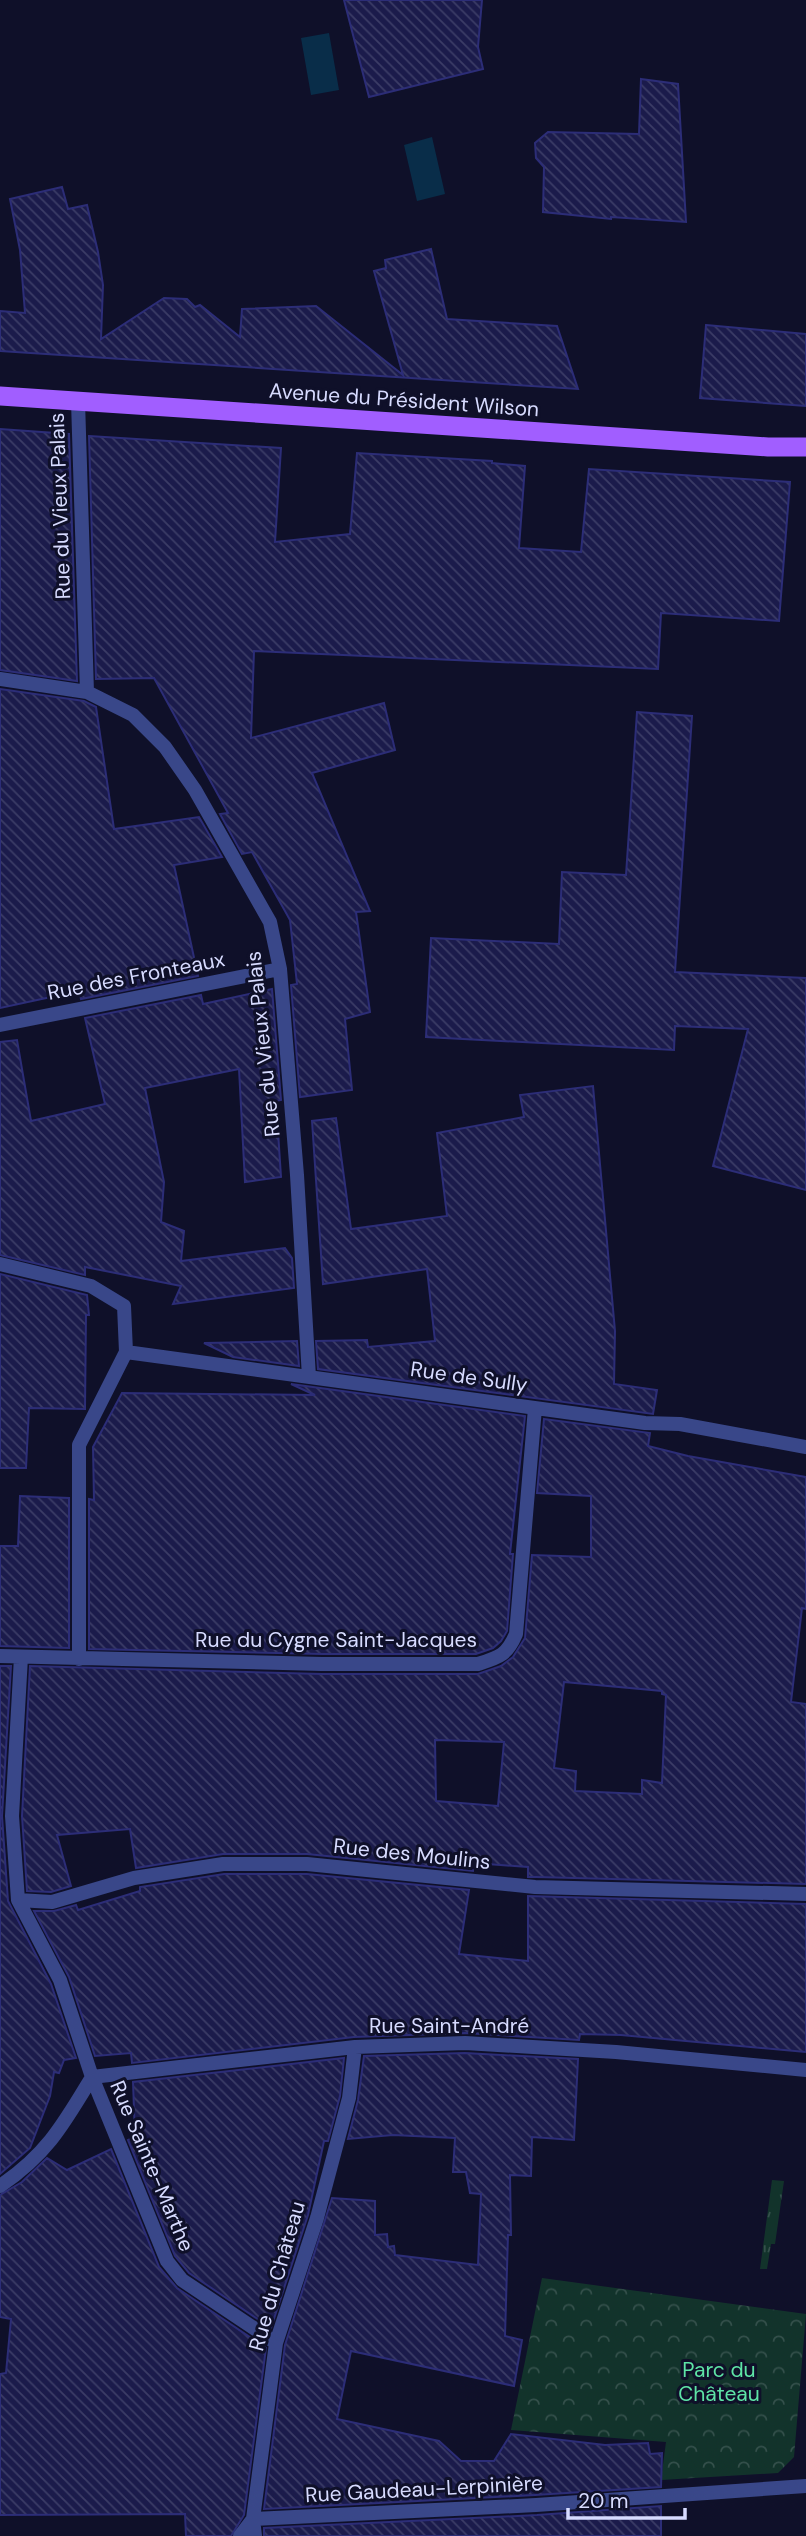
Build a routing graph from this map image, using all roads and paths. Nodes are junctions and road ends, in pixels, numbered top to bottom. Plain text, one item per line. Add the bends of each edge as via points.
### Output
1 (0, 396) edge
2 (78, 401) junction
3 (806, 447) edge
4 (0, 678) edge
5 (88, 692) junction
6 (280, 969) junction
7 (0, 1024) edge
8 (0, 1264) edge
9 (126, 1352) junction
10 (309, 1377) junction
11 (535, 1408) junction
12 (806, 1447) edge
13 (0, 1656) edge
14 (21, 1657) junction
15 (79, 1659) junction
16 (806, 1894) edge
17 (18, 1900) junction
18 (355, 2046) junction
19 (806, 2070) edge
20 (92, 2077) junction
21 (0, 2186) edge
22 (276, 2343) junction
23 (806, 2486) edge
24 (253, 2519) junction
25 (240, 2536) edge
26 (255, 2536) edge

1 - 2 main road, Avenue du Président Wilson
2 - 3 main road, Avenue du Président Wilson
2 - 5 street, Rue du Vieux Palais
4 - 5 street
5 - 6 street, Rue du Vieux Palais via 133,715 180,768 270,922
6 - 7 street, Rue des Fronteaux
6 - 10 street, Rue du Vieux Palais
8 - 9 street via 91,1286 124,1306
9 - 10 street, Rue de Sully
9 - 15 street via 79,1446
10 - 11 street, Rue de Sully
11 - 12 street, Rue de Sully via 680,1424
11 - 15 street, Rue du Cygne Saint-Jacques via 516,1634 509,1651 495,1659 478,1664 322,1664
13 - 14 street, Rue du Cygne Saint-Jacques
14 - 15 street, Rue du Cygne Saint-Jacques
14 - 17 street via 12,1816
16 - 17 street, Rue des Moulins via 535,1887 307,1864 223,1864 134,1878 52,1902
17 - 20 street, Rue Sainte-Marthe via 60,1980
18 - 19 street, Rue Saint-André via 465,2043
18 - 20 street, Rue Saint-André
18 - 22 street, Rue du Château via 349,2098 317,2218
20 - 21 street via 57,2136 26,2169
20 - 22 street, Rue Sainte-Marthe via 167,2261 182,2280
22 - 24 street, Rue du Château
23 - 24 street, Rue Gaudeau-Lerpinière
24 - 25 street
24 - 26 street, Rue du Château

